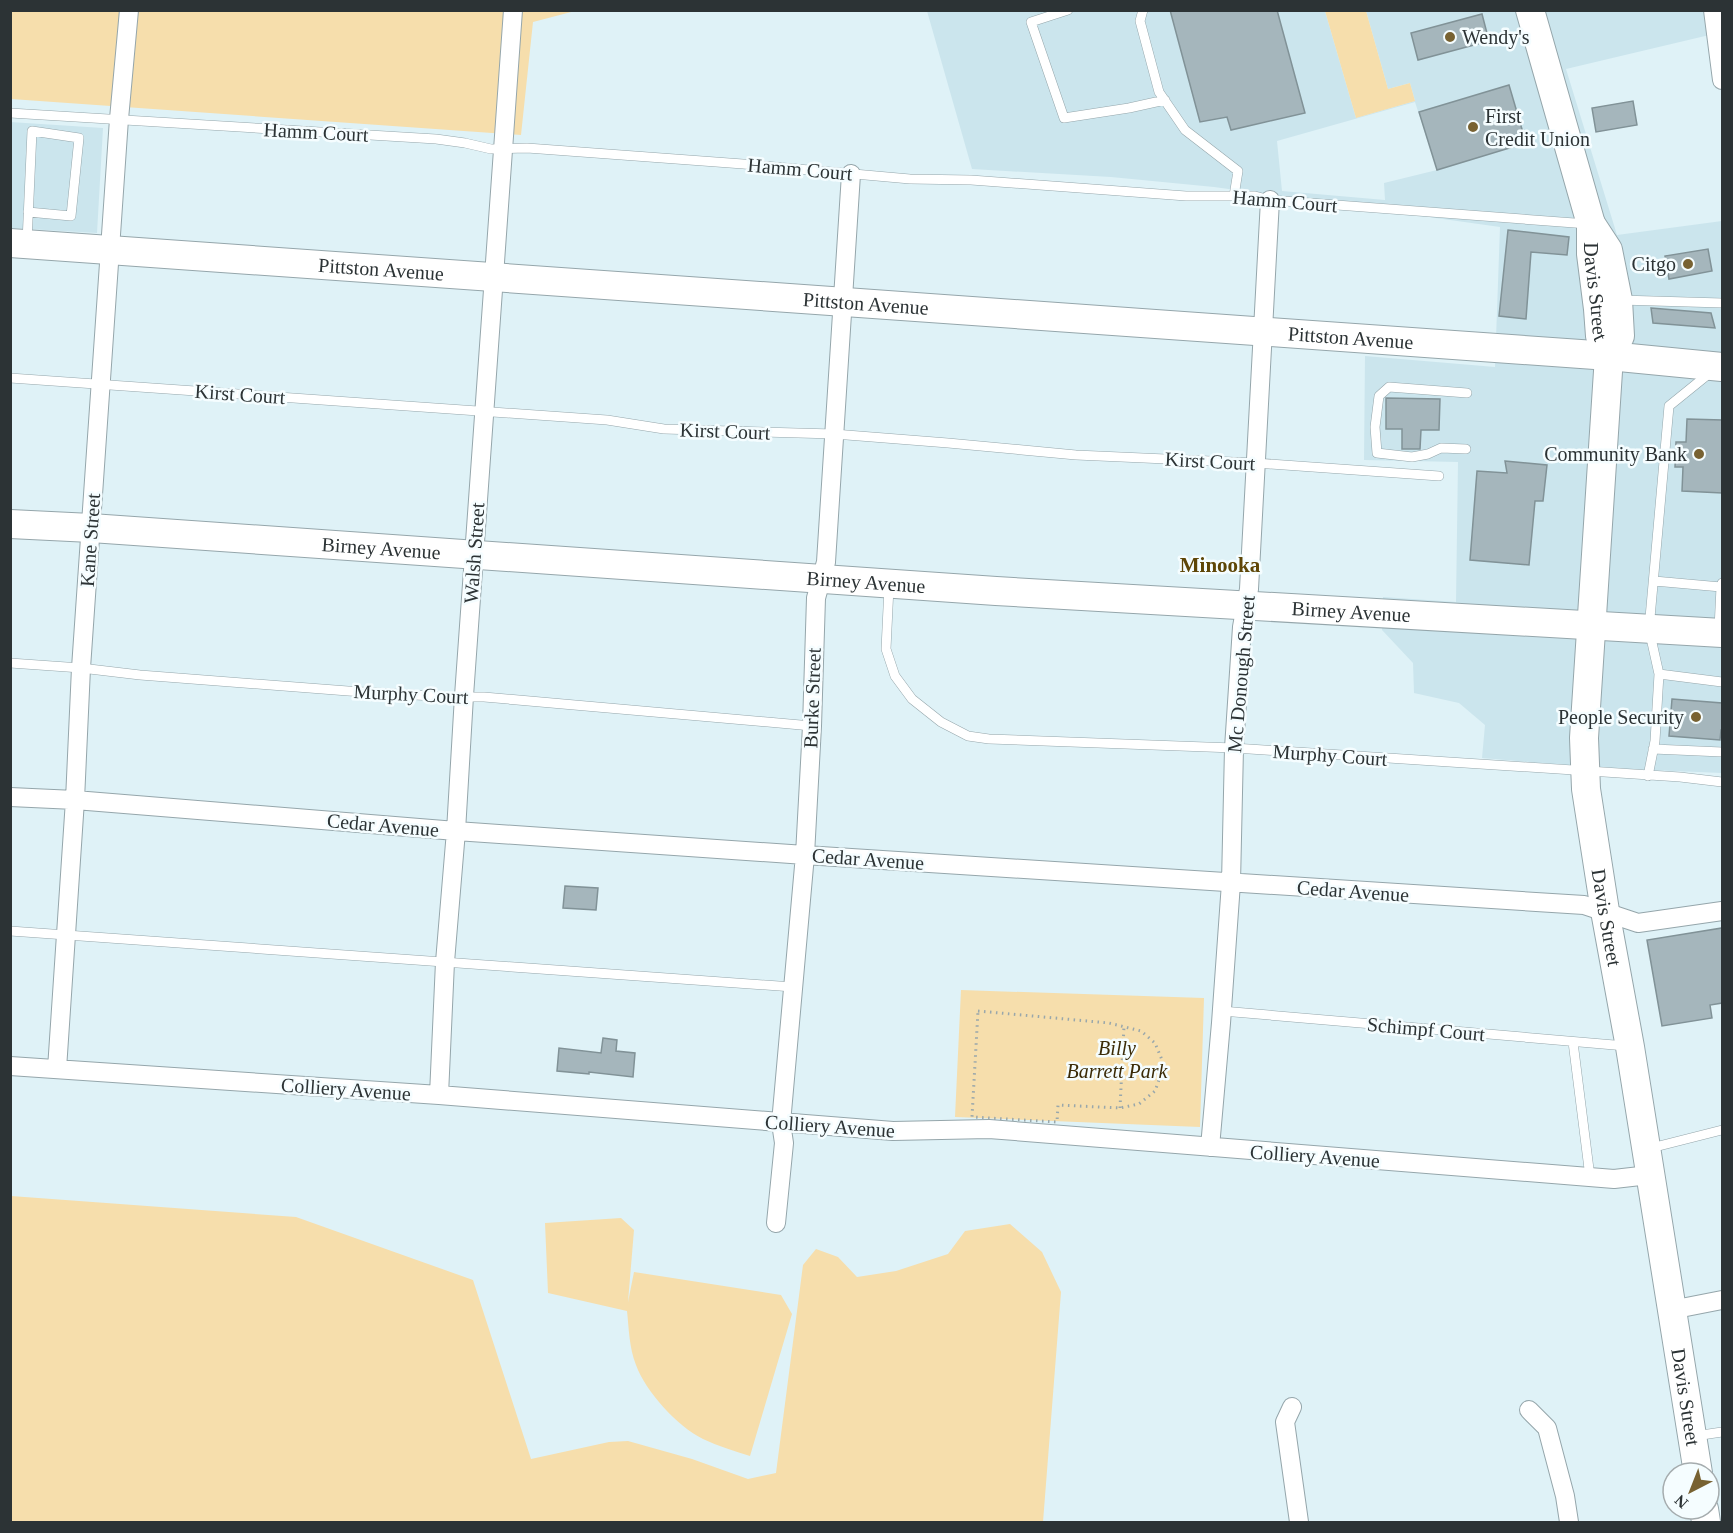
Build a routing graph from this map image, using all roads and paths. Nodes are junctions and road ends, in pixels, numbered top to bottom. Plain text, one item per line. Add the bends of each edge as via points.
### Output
1 (129, 10) edge
2 (513, 10) edge
3 (1068, 10) edge
4 (1143, 10) edge
5 (1530, 10) edge
6 (1713, 10) edge
7 (1722, 80) edge
8 (1165, 100) junction
9 (10, 113) edge
10 (120, 119) junction
11 (503, 148) junction
12 (851, 174) junction
13 (1234, 196) junction
14 (1270, 200) junction
15 (28, 213) junction
16 (1591, 224) junction
17 (19, 244) edge
18 (110, 250) junction
19 (494, 278) junction
20 (1595, 282) junction
21 (1618, 300) junction
22 (843, 303) junction
23 (1722, 303) edge
24 (1263, 332) junction
25 (1609, 356) junction
26 (1720, 366) edge
27 (10, 378) edge
28 (101, 385) junction
29 (1467, 393) dead end
30 (484, 411) junction
31 (834, 434) junction
32 (1466, 449) dead end
33 (1256, 462) junction
34 (1439, 476) dead end
35 (10, 524) edge
36 (91, 528) junction
37 (474, 554) junction
38 (821, 578) junction
39 (1654, 581) junction
40 (889, 583) junction
41 (1722, 585) edge
42 (1245, 605) junction
43 (1592, 625) junction
44 (1649, 629) junction
45 (1721, 633) edge
46 (10, 663) edge
47 (81, 668) junction
48 (1659, 674) junction
49 (1722, 682) edge
50 (464, 696) junction
51 (812, 726) junction
52 (1234, 748) junction
53 (1653, 749) junction
54 (1722, 752) edge
55 (1585, 771) junction
56 (1648, 776) junction
57 (1722, 782) edge
58 (10, 797) edge
59 (75, 800) junction
60 (456, 831) junction
61 (805, 855) junction
62 (1231, 883) junction
63 (1605, 911) junction
64 (1722, 912) edge
65 (10, 931) edge
66 (67, 936) junction
67 (445, 962) junction
68 (793, 987) junction
69 (1222, 1011) junction
70 (1124, 1026) junction
71 (1573, 1042) junction
72 (1630, 1047) junction
73 (10, 1066) edge
74 (57, 1069) junction
75 (438, 1095) junction
76 (1120, 1108) junction
77 (781, 1123) junction
78 (1722, 1130) edge
79 (1210, 1148) junction
80 (1647, 1162) junction
81 (1590, 1177) junction
82 (776, 1223) dead end
83 (1722, 1300) edge
84 (1671, 1310) junction
85 (1292, 1407) dead end
86 (1529, 1410) dead end
87 (1722, 1432) edge
88 (1692, 1436) junction
89 (1696, 1461) edge
90 (1299, 1522) edge
91 (1569, 1522) edge

1 - 10 street, Kane Street
2 - 11 street, Walsh Street
3 - 8 lane via 1031,22 1064,118
4 - 8 lane via 1140,21
5 - 16 main road, Davis Street
6 - 7 street
8 - 13 lane via 1185,130 1238,171
9 - 10 lane, Hamm Court
10 - 11 lane, Hamm Court via 436,139
10 - 18 street, Kane Street
11 - 12 lane, Hamm Court
11 - 19 street, Walsh Street
12 - 13 lane, Hamm Court
12 - 22 street, Burke Street
13 - 14 lane, Hamm Court
14 - 16 lane, Hamm Court
14 - 24 street, Mc Donough Street
15 - 15 lane via 32,131 79,138 71,216
15 - 17 lane
16 - 20 main road, Davis Street
16 - 21 main road, Davis Street via 1608,250
17 - 18 main road, Pittston Avenue
18 - 19 main road, Pittston Avenue
18 - 28 street, Kane Street
19 - 22 main road, Pittston Avenue
19 - 30 street, Walsh Street
20 - 21 lane via 1606,295
20 - 25 main road, Davis Street via 1600,336
21 - 23 lane
21 - 25 main road, Davis Street via 1620,336
22 - 24 main road, Pittston Avenue
22 - 31 street, Burke Street
24 - 25 main road, Pittston Avenue
24 - 33 street, Mc Donough Street
25 - 26 main road, Pittston Avenue
25 - 43 main road, Davis Street
26 - 39 lane via 1669,406
27 - 28 lane, Kirst Court
28 - 30 lane, Kirst Court
28 - 36 street, Kane Street
29 - 32 lane via 1389,387 1378,396 1375,427 1377,453 1412,457 1442,448
30 - 31 lane, Kirst Court via 607,420 664,429
30 - 37 street, Walsh Street
31 - 33 lane, Kirst Court via 1076,455
31 - 38 street, Burke Street via 826,562
33 - 34 lane, Kirst Court
33 - 42 street, Mc Donough Street
35 - 36 main road, Birney Avenue
36 - 37 main road, Birney Avenue
36 - 47 street, Kane Street
37 - 38 main road, Birney Avenue
37 - 50 street, Walsh Street
38 - 40 main road, Birney Avenue
38 - 51 street, Burke Street via 816,598
39 - 41 lane
39 - 44 lane
40 - 42 main road, Birney Avenue
40 - 52 lane, Murphy Court via 886,649 895,676 912,699 941,722 968,736
41 - 45 lane
42 - 43 main road, Birney Avenue
42 - 52 street, Mc Donough Street
43 - 44 main road, Birney Avenue
43 - 55 main road, Davis Street
44 - 45 main road, Birney Avenue
44 - 48 lane
46 - 47 lane, Murphy Court
47 - 50 lane, Murphy Court via 348,691
47 - 59 street, Kane Street
48 - 49 lane
48 - 53 lane
50 - 51 lane, Murphy Court
50 - 60 street, Walsh Street
51 - 61 street, Burke Street
52 - 55 lane, Murphy Court
52 - 62 street, Mc Donough Street
53 - 54 lane
53 - 56 lane
55 - 56 lane, Murphy Court
55 - 63 main road, Davis Street
56 - 57 lane, Murphy Court
58 - 59 street, Cedar Avenue
59 - 60 street, Cedar Avenue
59 - 66 street, Kane Street
60 - 61 street, Cedar Avenue
60 - 67 street, Walsh Street
61 - 62 street, Cedar Avenue
61 - 68 street, Burke Street
62 - 63 street, Cedar Avenue via 1584,904
62 - 69 street, Mc Donough Street
63 - 64 street, Cedar Avenue via 1638,923
63 - 72 main road, Davis Street
65 - 66 lane
66 - 67 lane
66 - 74 street, Kane Street
67 - 68 lane
67 - 75 street, Walsh Street
68 - 77 street, Burke Street
69 - 71 lane, Schimpf Court
69 - 79 street, Mc Donough Street
70 - 76 path
70 - 76 path via 1141,1031 1155,1043 1162,1060 1155,1091 1139,1104
70 - 76 path via 978,1011 972,1117 1057,1122 1058,1105
71 - 72 lane, Schimpf Court
71 - 81 lane
72 - 80 main road, Davis Street
73 - 74 street, Colliery Avenue
74 - 75 street, Colliery Avenue
75 - 77 street, Colliery Avenue
77 - 79 street, Colliery Avenue via 893,1131 989,1129
77 - 82 street, Burke Street via 784,1143
78 - 80 lane
79 - 81 street, Colliery Avenue
80 - 81 street, Colliery Avenue via 1614,1179
80 - 84 main road, Davis Street
83 - 84 street
84 - 88 main road, Davis Street
85 - 90 street via 1286,1422
86 - 91 street via 1547,1428
87 - 88 lane
88 - 89 main road, Davis Street

